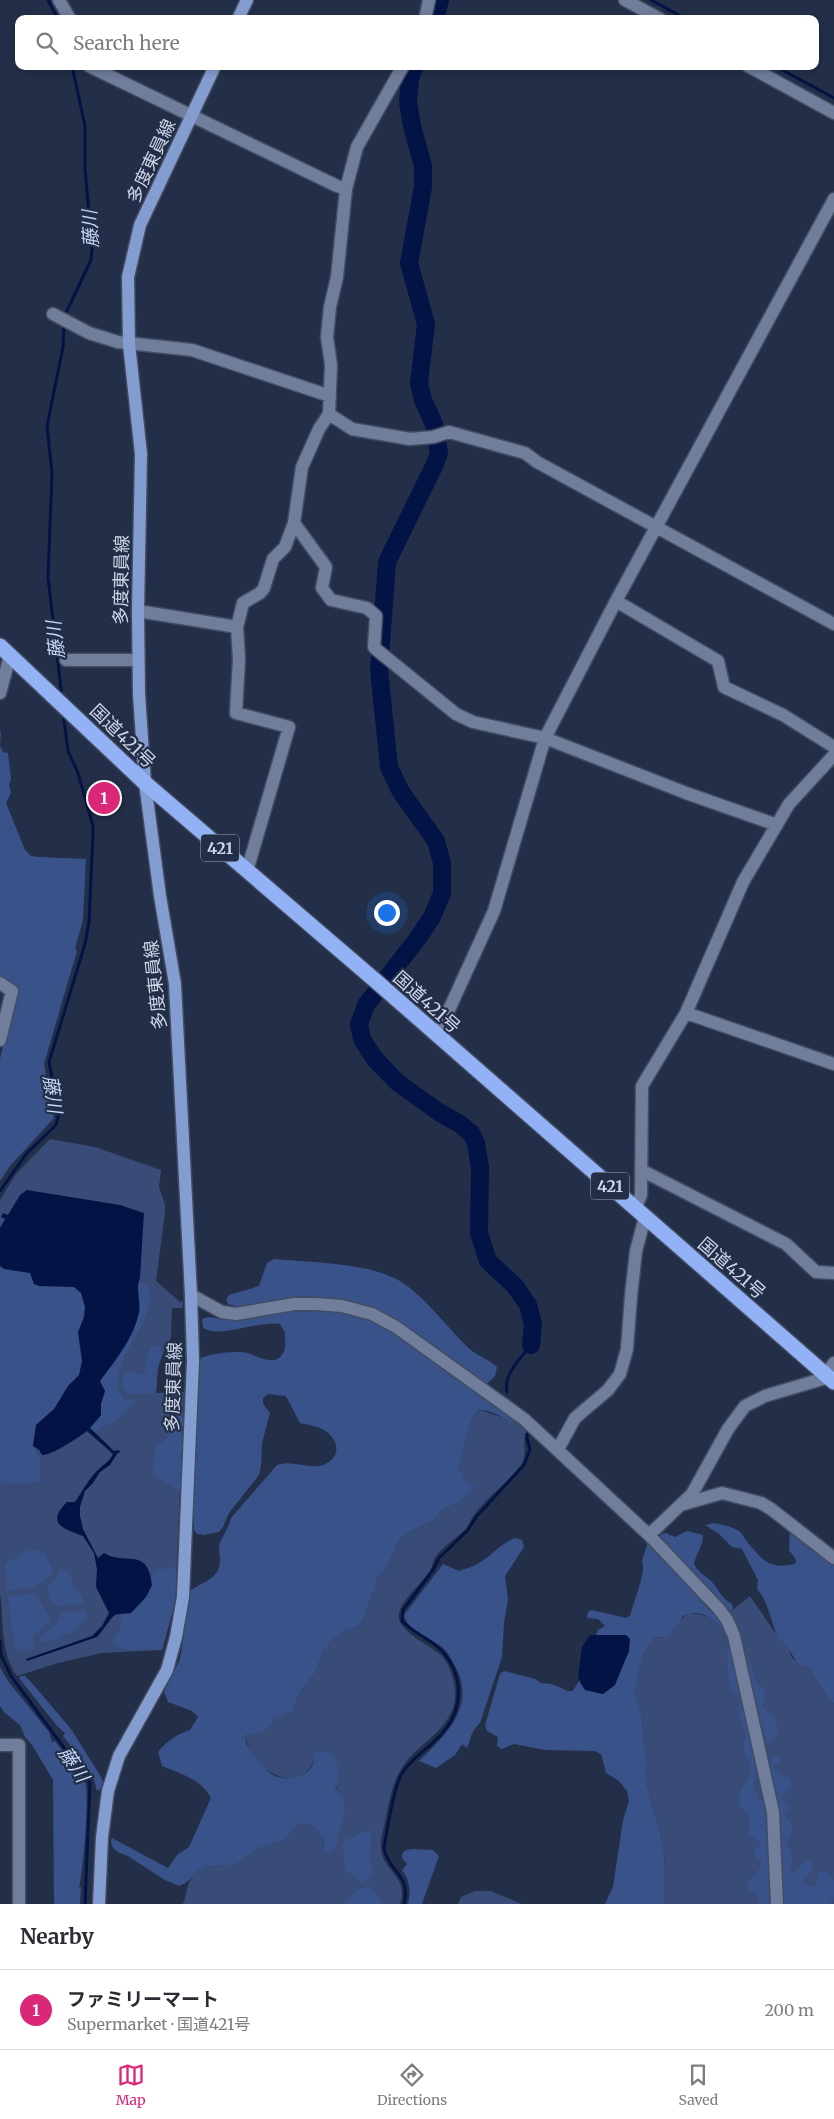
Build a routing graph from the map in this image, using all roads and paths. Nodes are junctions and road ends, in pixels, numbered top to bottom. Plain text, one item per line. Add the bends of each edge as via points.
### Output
1 (60, 0) edge
2 (247, 0) edge
3 (429, 0) edge
4 (625, 0) edge
5 (68, 15) edge
6 (240, 15) edge
7 (426, 15) edge
8 (653, 15) edge
9 (97, 70) edge
10 (213, 70) edge
11 (401, 70) edge
12 (755, 70) edge
13 (834, 113) edge
14 (192, 116) junction
15 (346, 189) junction
16 (834, 199) edge
17 (55, 315) dead end
18 (128, 344) junction
19 (330, 396) junction
20 (329, 414) junction
21 (294, 523) junction
22 (657, 527) junction
23 (616, 601) junction
24 (138, 611) junction
25 (834, 624) edge
26 (237, 628) junction
27 (5, 651) edge
28 (66, 660) dead end
29 (138, 660) junction
30 (0, 693) edge
31 (545, 738) junction
32 (834, 747) edge
33 (834, 755) edge
34 (145, 783) junction
35 (777, 825) junction
36 (247, 871) junction
37 (0, 983) edge
38 (686, 1013) junction
39 (436, 1036) junction
40 (0, 1040) edge
41 (834, 1064) edge
42 (641, 1170) junction
43 (640, 1213) junction
44 (834, 1273) edge
45 (191, 1295) junction
46 (831, 1374) edge
47 (558, 1449) junction
48 (684, 1504) junction
49 (649, 1535) junction
50 (834, 1558) edge
51 (0, 1745) edge
52 (20, 1904) edge
53 (99, 1904) edge
54 (777, 1904) edge

1 - 5 street
2 - 6 main road
3 - 7 street
4 - 8 street
9 - 14 street
10 - 14 main road, 多度東員線
11 - 15 street via 356,147
12 - 13 street
14 - 15 street
14 - 18 main road, 多度東員線 via 140,225 133,249 128,277
15 - 19 street via 327,337
16 - 22 street
17 - 18 street via 90,333
18 - 19 street via 192,350
18 - 24 main road, 多度東員線 via 141,454
19 - 20 street
20 - 21 street via 302,467
20 - 22 street via 352,429 410,439 449,432 525,453
21 - 26 street via 285,547 273,559 264,588 243,603
21 - 31 street via 326,567 322,588 331,600 367,608 376,616 374,647 377,650 456,714 473,722
22 - 23 street
22 - 25 street
23 - 31 street
23 - 32 street via 718,661 724,687 783,715
24 - 26 street
24 - 29 main road, 多度東員線
26 - 36 street via 236,712 289,727
27 - 30 street
27 - 34 highway, 国道421号 / 421
28 - 29 street
29 - 34 main road, 多度東員線
31 - 35 street
31 - 39 street via 494,911
33 - 35 street via 789,804
34 - 36 highway, 国道421号 / 421
34 - 45 main road, 多度東員線 via 176,984
35 - 38 street via 744,882
36 - 39 highway, 国道421号 / 421
37 - 40 street via 12,991
38 - 41 street
38 - 42 street via 642,1086
39 - 43 highway, 国道421号 / 421
42 - 43 street
42 - 44 street via 786,1244 816,1272
43 - 46 highway, 国道421号 / 421
43 - 47 street via 627,1349 620,1374 608,1390 575,1418
45 - 47 street via 222,1312 236,1314 294,1304 342,1306 372,1314 524,1419
45 - 53 main road, 多度東員線 via 193,1361 183,1597 167,1670 118,1756 108,1791
46 - 48 street via 745,1406
47 - 49 street
48 - 49 street
48 - 50 street via 722,1492 761,1503
49 - 54 street via 719,1609 734,1636 774,1812
51 - 52 street via 19,1745

